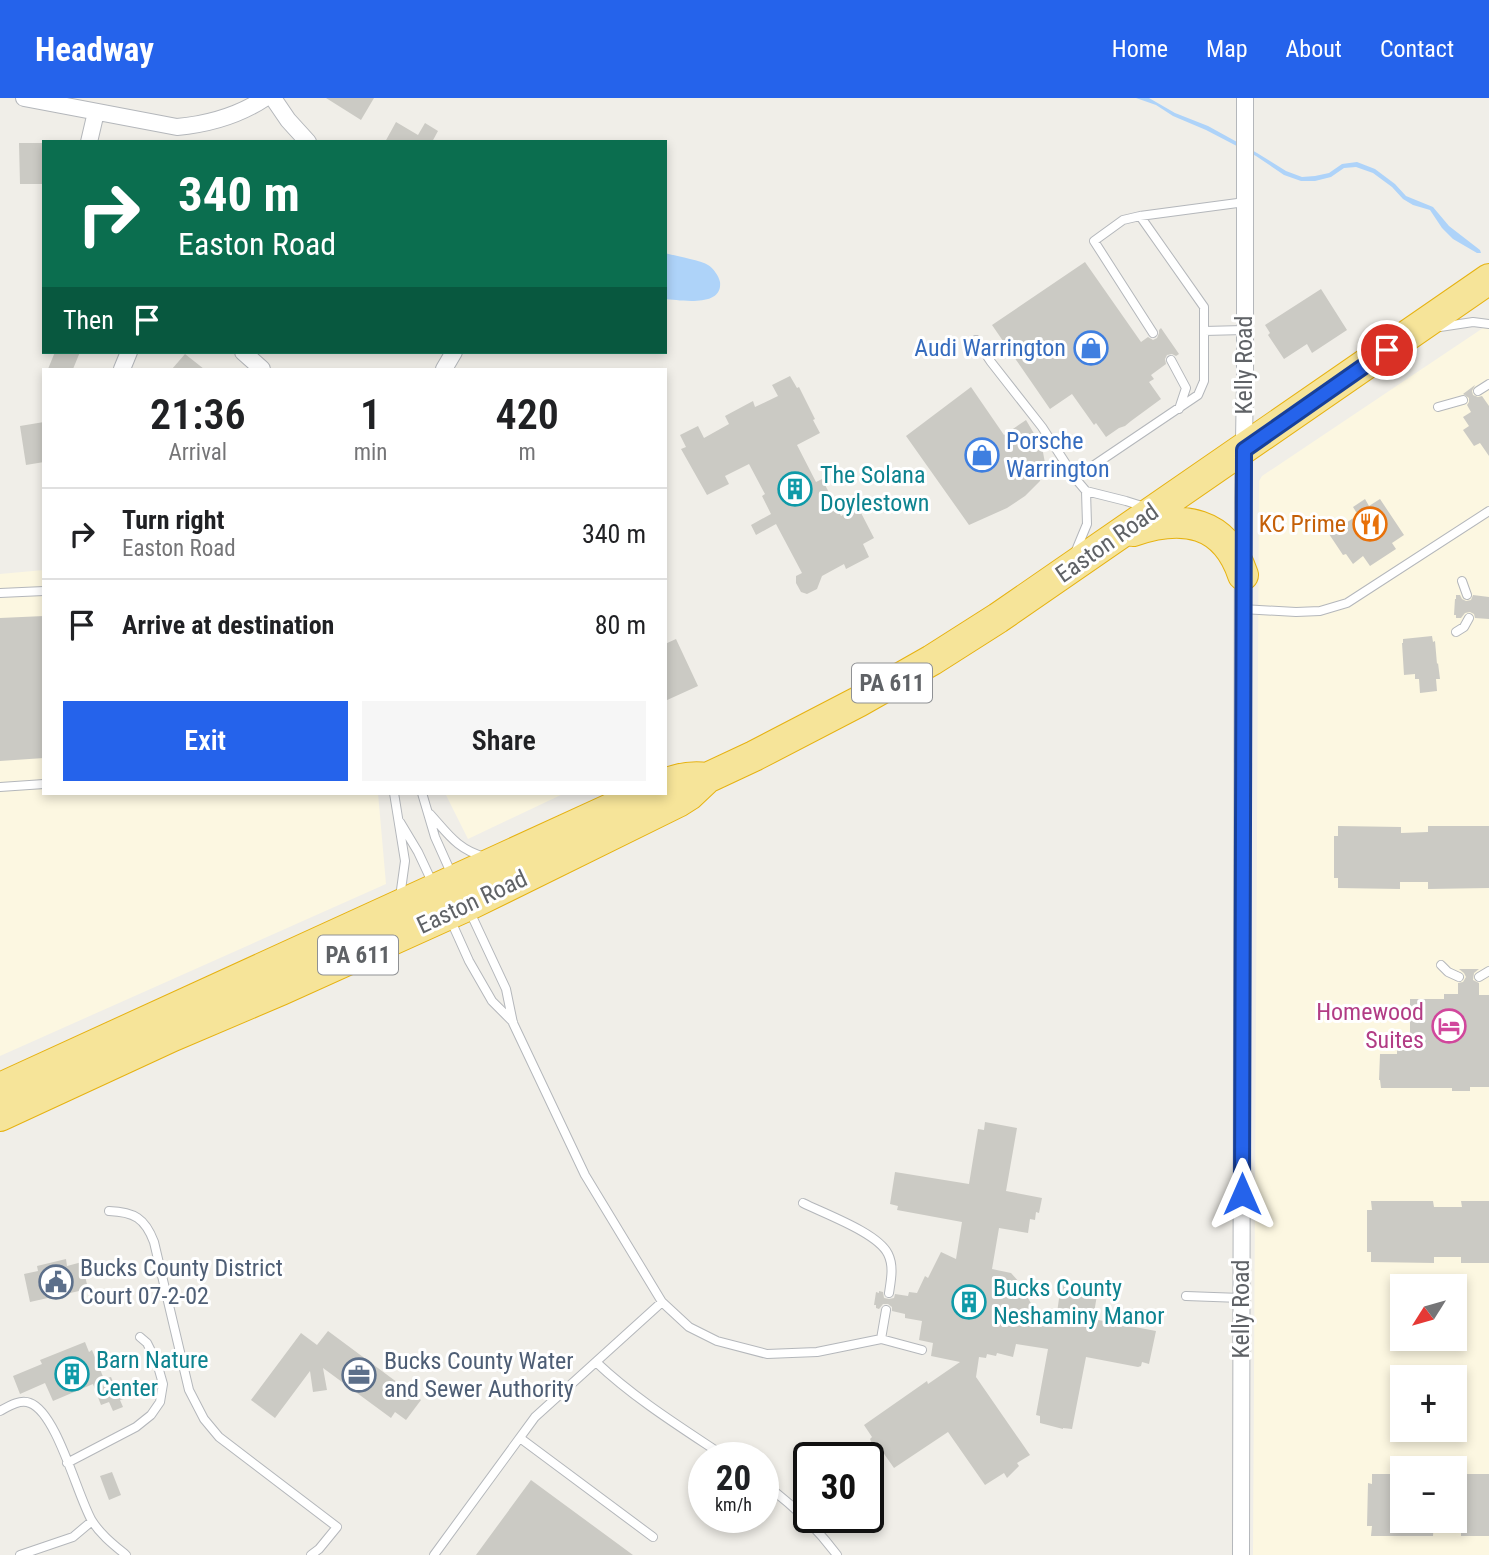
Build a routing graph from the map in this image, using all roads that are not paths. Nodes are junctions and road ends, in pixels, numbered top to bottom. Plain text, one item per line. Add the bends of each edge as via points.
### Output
1 (24, 98) edge
2 (265, 98) edge
3 (273, 98) edge
4 (1245, 101) edge
5 (96, 112) junction
6 (89, 140) edge
7 (305, 140) edge
8 (1245, 202) junction
9 (1140, 216) junction
10 (1489, 279) edge
11 (1489, 324) edge
12 (1244, 330) junction
13 (1204, 331) junction
14 (1153, 334) dead end
15 (1407, 336) junction
16 (976, 341) dead end
17 (245, 354) edge
18 (1171, 360) dead end
19 (261, 368) edge
20 (1489, 384) edge
21 (1478, 391) dead end
22 (1463, 400) dead end
23 (1438, 407) dead end
24 (1179, 409) junction
25 (1244, 450) junction
26 (1075, 478) junction
27 (1086, 491) junction
28 (1155, 510) junction
29 (1489, 511) edge
30 (1119, 535) junction
31 (1067, 571) junction
32 (1242, 575) junction
33 (1462, 581) dead end
34 (42, 591) edge
35 (0, 593) edge
36 (1467, 595) dead end
37 (1242, 609) junction
38 (1469, 618) dead end
39 (1455, 632) dead end
40 (707, 778) junction
41 (667, 783) edge
42 (42, 784) edge
43 (0, 787) edge
44 (394, 795) edge
45 (423, 795) edge
46 (641, 795) edge
47 (429, 813) junction
48 (400, 822) junction
49 (509, 856) junction
50 (451, 898) junction
51 (399, 906) junction
52 (1441, 965) dead end
53 (1489, 971) edge
54 (1479, 976) dead end
55 (1459, 977) dead end
56 (513, 1023) junction
57 (0, 1088) edge
58 (0, 1116) edge
59 (803, 1203) dead end
60 (110, 1211) dead end
61 (889, 1293) dead end
62 (1186, 1296) dead end
63 (1241, 1298) junction
64 (662, 1302) junction
65 (886, 1310) dead end
66 (140, 1337) dead end
67 (881, 1339) junction
68 (922, 1350) dead end
69 (596, 1362) junction
70 (0, 1410) edge
71 (520, 1438) junction
72 (703, 1442) edge
73 (67, 1463) junction
74 (779, 1494) edge
75 (92, 1521) junction
76 (653, 1537) dead end
77 (20, 1555) edge
78 (126, 1555) edge
79 (311, 1555) edge
80 (435, 1555) edge
81 (837, 1555) edge
82 (1241, 1555) edge

1 - 5 street
2 - 5 street via 220,120 177,127
3 - 7 street
4 - 8 street, Kelly Road
5 - 6 street
8 - 9 lane
8 - 12 street, Kelly Road
9 - 13 lane via 1203,307
9 - 14 lane via 1123,219 1094,241
10 - 15 highway, Easton Road / PA 611
11 - 15 lane via 1449,325
12 - 13 lane
12 - 25 street, Kelly Road
13 - 24 lane via 1204,381 1198,395
15 - 25 highway, Easton Road / PA 611
16 - 26 lane
17 - 19 street
18 - 24 lane via 1186,388
20 - 21 lane
22 - 23 lane
24 - 26 lane
25 - 28 highway, Easton Road / PA 611
25 - 32 street, Kelly Road
26 - 27 lane
27 - 28 lane
27 - 31 lane via 1087,524
28 - 30 highway, Easton Road / PA 611
29 - 37 lane via 1347,603 1320,611
30 - 31 highway, Easton Road / PA 611
30 - 32 highway via 1166,523 1208,529 1227,544
31 - 40 highway, Easton Road / PA 611 via 932,660
32 - 37 street, Kelly Road
33 - 36 lane
34 - 35 lane
37 - 63 street, Kelly Road
38 - 39 lane
40 - 41 highway, Easton Road / PA 611
40 - 50 highway, Easton Road / PA 611 via 678,802
42 - 43 lane
44 - 48 lane
45 - 47 lane
46 - 49 highway, Easton Road / PA 611
47 - 49 lane via 469,852 483,857
47 - 50 lane
48 - 50 lane
48 - 51 lane via 405,861
49 - 50 highway, Easton Road / PA 611
50 - 51 highway, Easton Road / PA 611
50 - 56 lane via 506,989
50 - 56 lane via 469,961 492,1001
50 - 58 highway, Easton Road / PA 611 via 281,990
51 - 57 highway, Easton Road / PA 611
52 - 55 lane
53 - 54 lane
56 - 64 lane via 584,1175
59 - 61 lane via 882,1245 890,1256
60 - 79 lane via 138,1217 150,1231 189,1390 204,1419 219,1437 337,1527
62 - 63 lane
63 - 82 street, Kelly Road
64 - 67 lane via 689,1327 716,1341 767,1354 817,1352
64 - 69 lane
65 - 67 lane
66 - 73 lane via 160,1374 160,1402 136,1427
67 - 68 lane
69 - 71 lane via 535,1417
69 - 72 lane via 635,1396
70 - 73 lane via 19,1402 38,1408 51,1424
71 - 76 lane
71 - 80 lane
73 - 75 lane
74 - 81 lane
75 - 77 lane via 73,1537
75 - 78 lane

